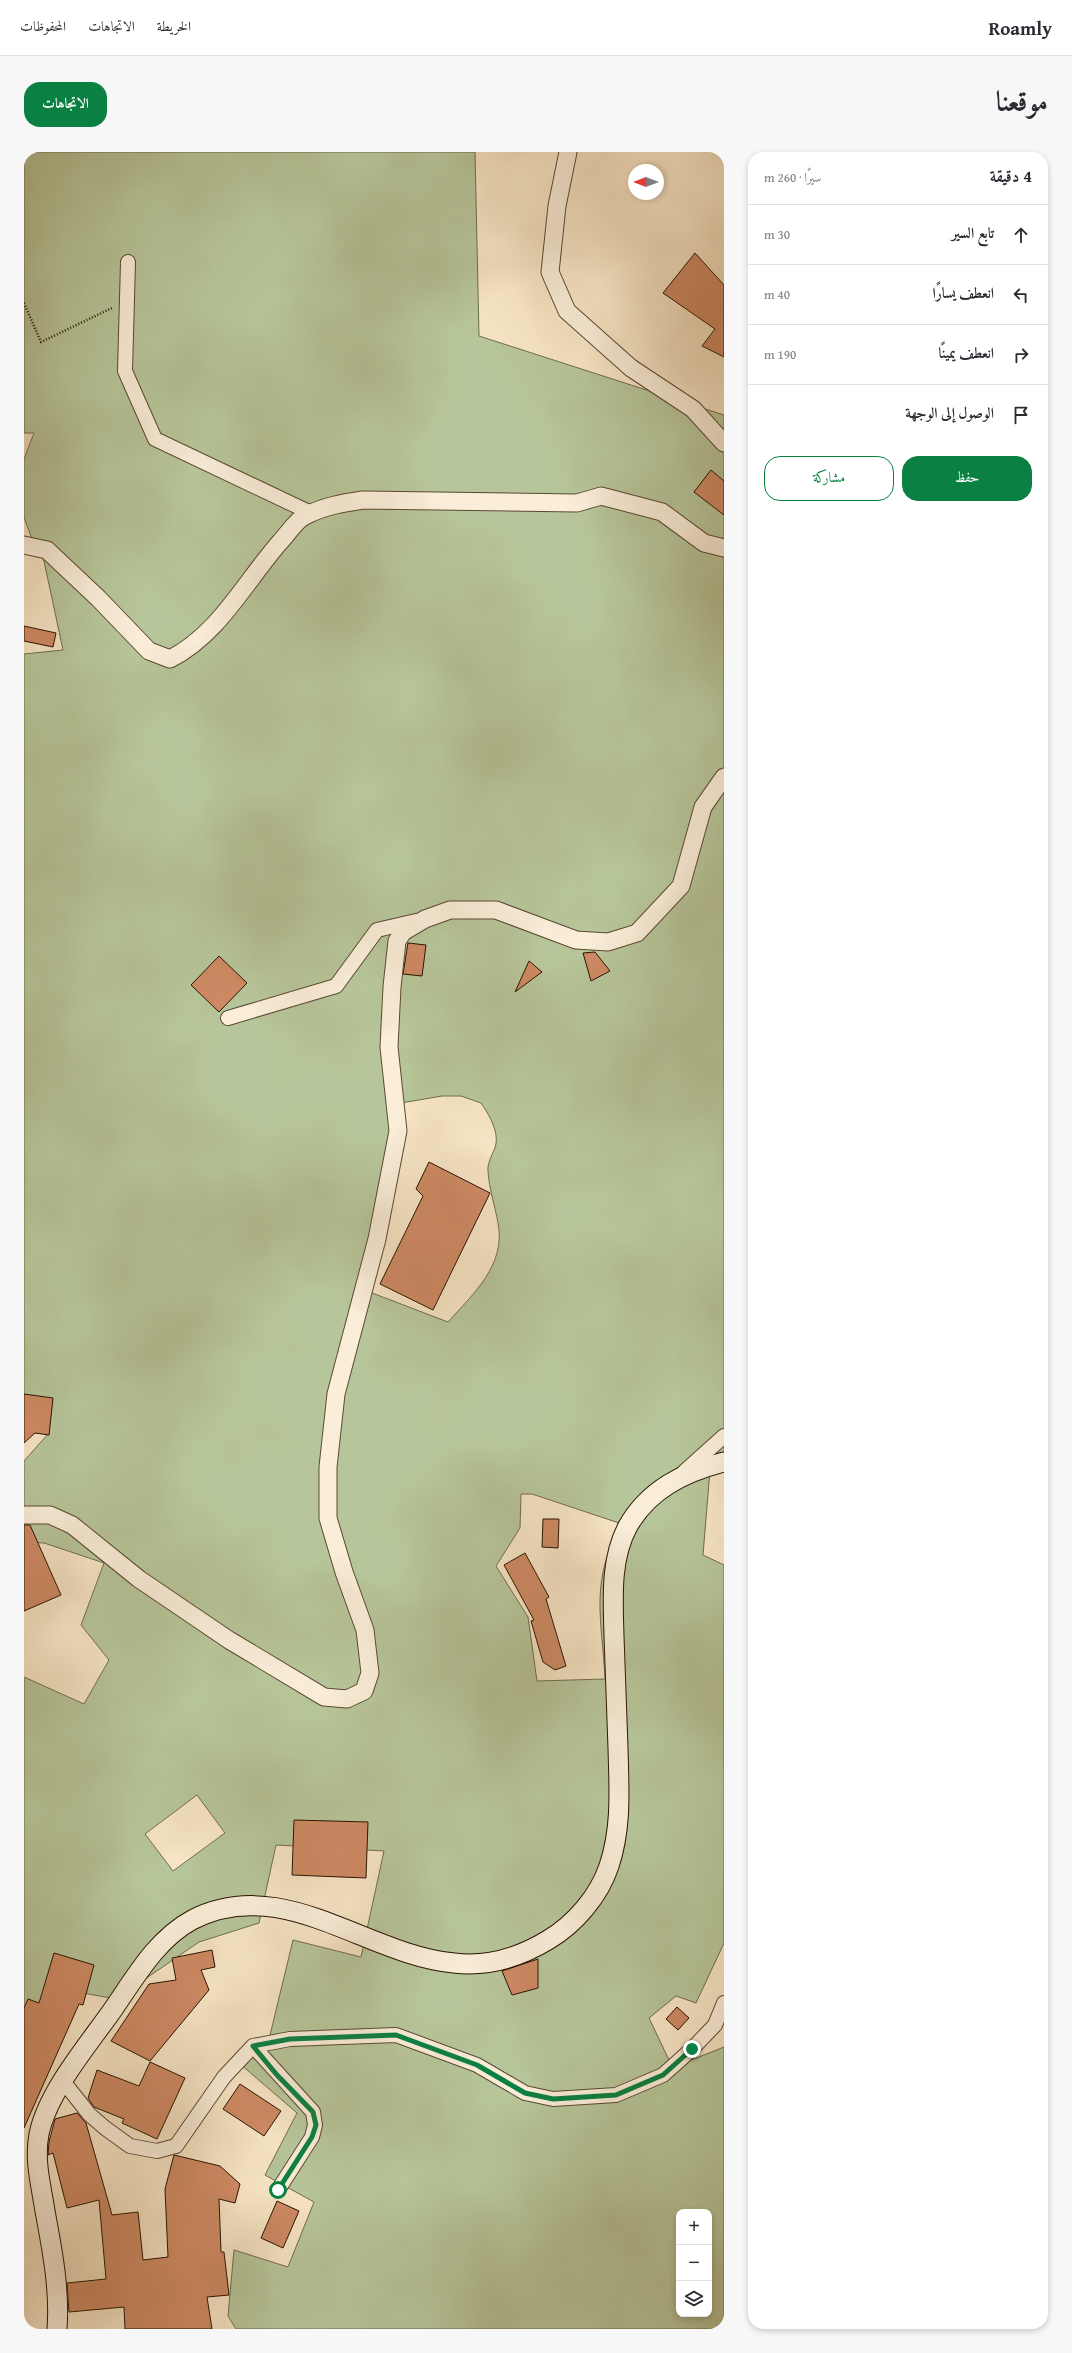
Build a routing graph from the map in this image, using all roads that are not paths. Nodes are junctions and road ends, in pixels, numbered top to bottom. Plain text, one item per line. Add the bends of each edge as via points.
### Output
1 (568, 152) edge
2 (128, 262) dead end
3 (724, 443) edge
4 (311, 513) junction
5 (24, 545) edge
6 (724, 548) edge
7 (724, 777) edge
8 (425, 919) junction
9 (228, 1018) dead end
10 (724, 1436) edge
11 (724, 1462) edge
12 (681, 1475) junction
13 (24, 1516) edge
14 (724, 2003) edge
15 (253, 2046) junction
16 (63, 2082) junction
17 (278, 2190) dead end
18 (57, 2329) edge

1 - 3 street via 557,206 550,272 567,311 631,368 693,409
2 - 4 street via 125,371 155,439
4 - 5 street via 303,516 265,560 233,605 188,650 170,659 149,651 47,550
4 - 6 street via 336,503 364,500 578,503 601,496 662,512 704,543
7 - 8 street via 703,807 681,886 637,933 608,942 576,940 496,910 450,910
8 - 9 street via 377,930 336,986
8 - 13 street via 403,932 397,941 394,955 389,1047 398,1131 377,1239 336,1394 328,1467 328,1518 365,1630 370,1673 364,1691 347,1699 324,1697 229,1640 139,1579 72,1525 50,1515
10 - 12 street
11 - 12 main road
12 - 16 main road via 650,1497 628,1527 615,1562 613,1599 618,1834 608,1871 589,1904 562,1931 529,1951 493,1962 454,1963 417,1955 286,1908 254,1904 222,1908 192,1920 166,1939 144,1964
14 - 15 street via 715,2025 663,2075 616,2095 553,2099 525,2093 477,2065 396,2035 290,2039
15 - 16 street via 224,2077 176,2146 157,2151 130,2146 104,2128
15 - 17 street via 313,2112 316,2125 312,2137
16 - 18 main road via 47,2110 40,2132 37,2155 54,2258

